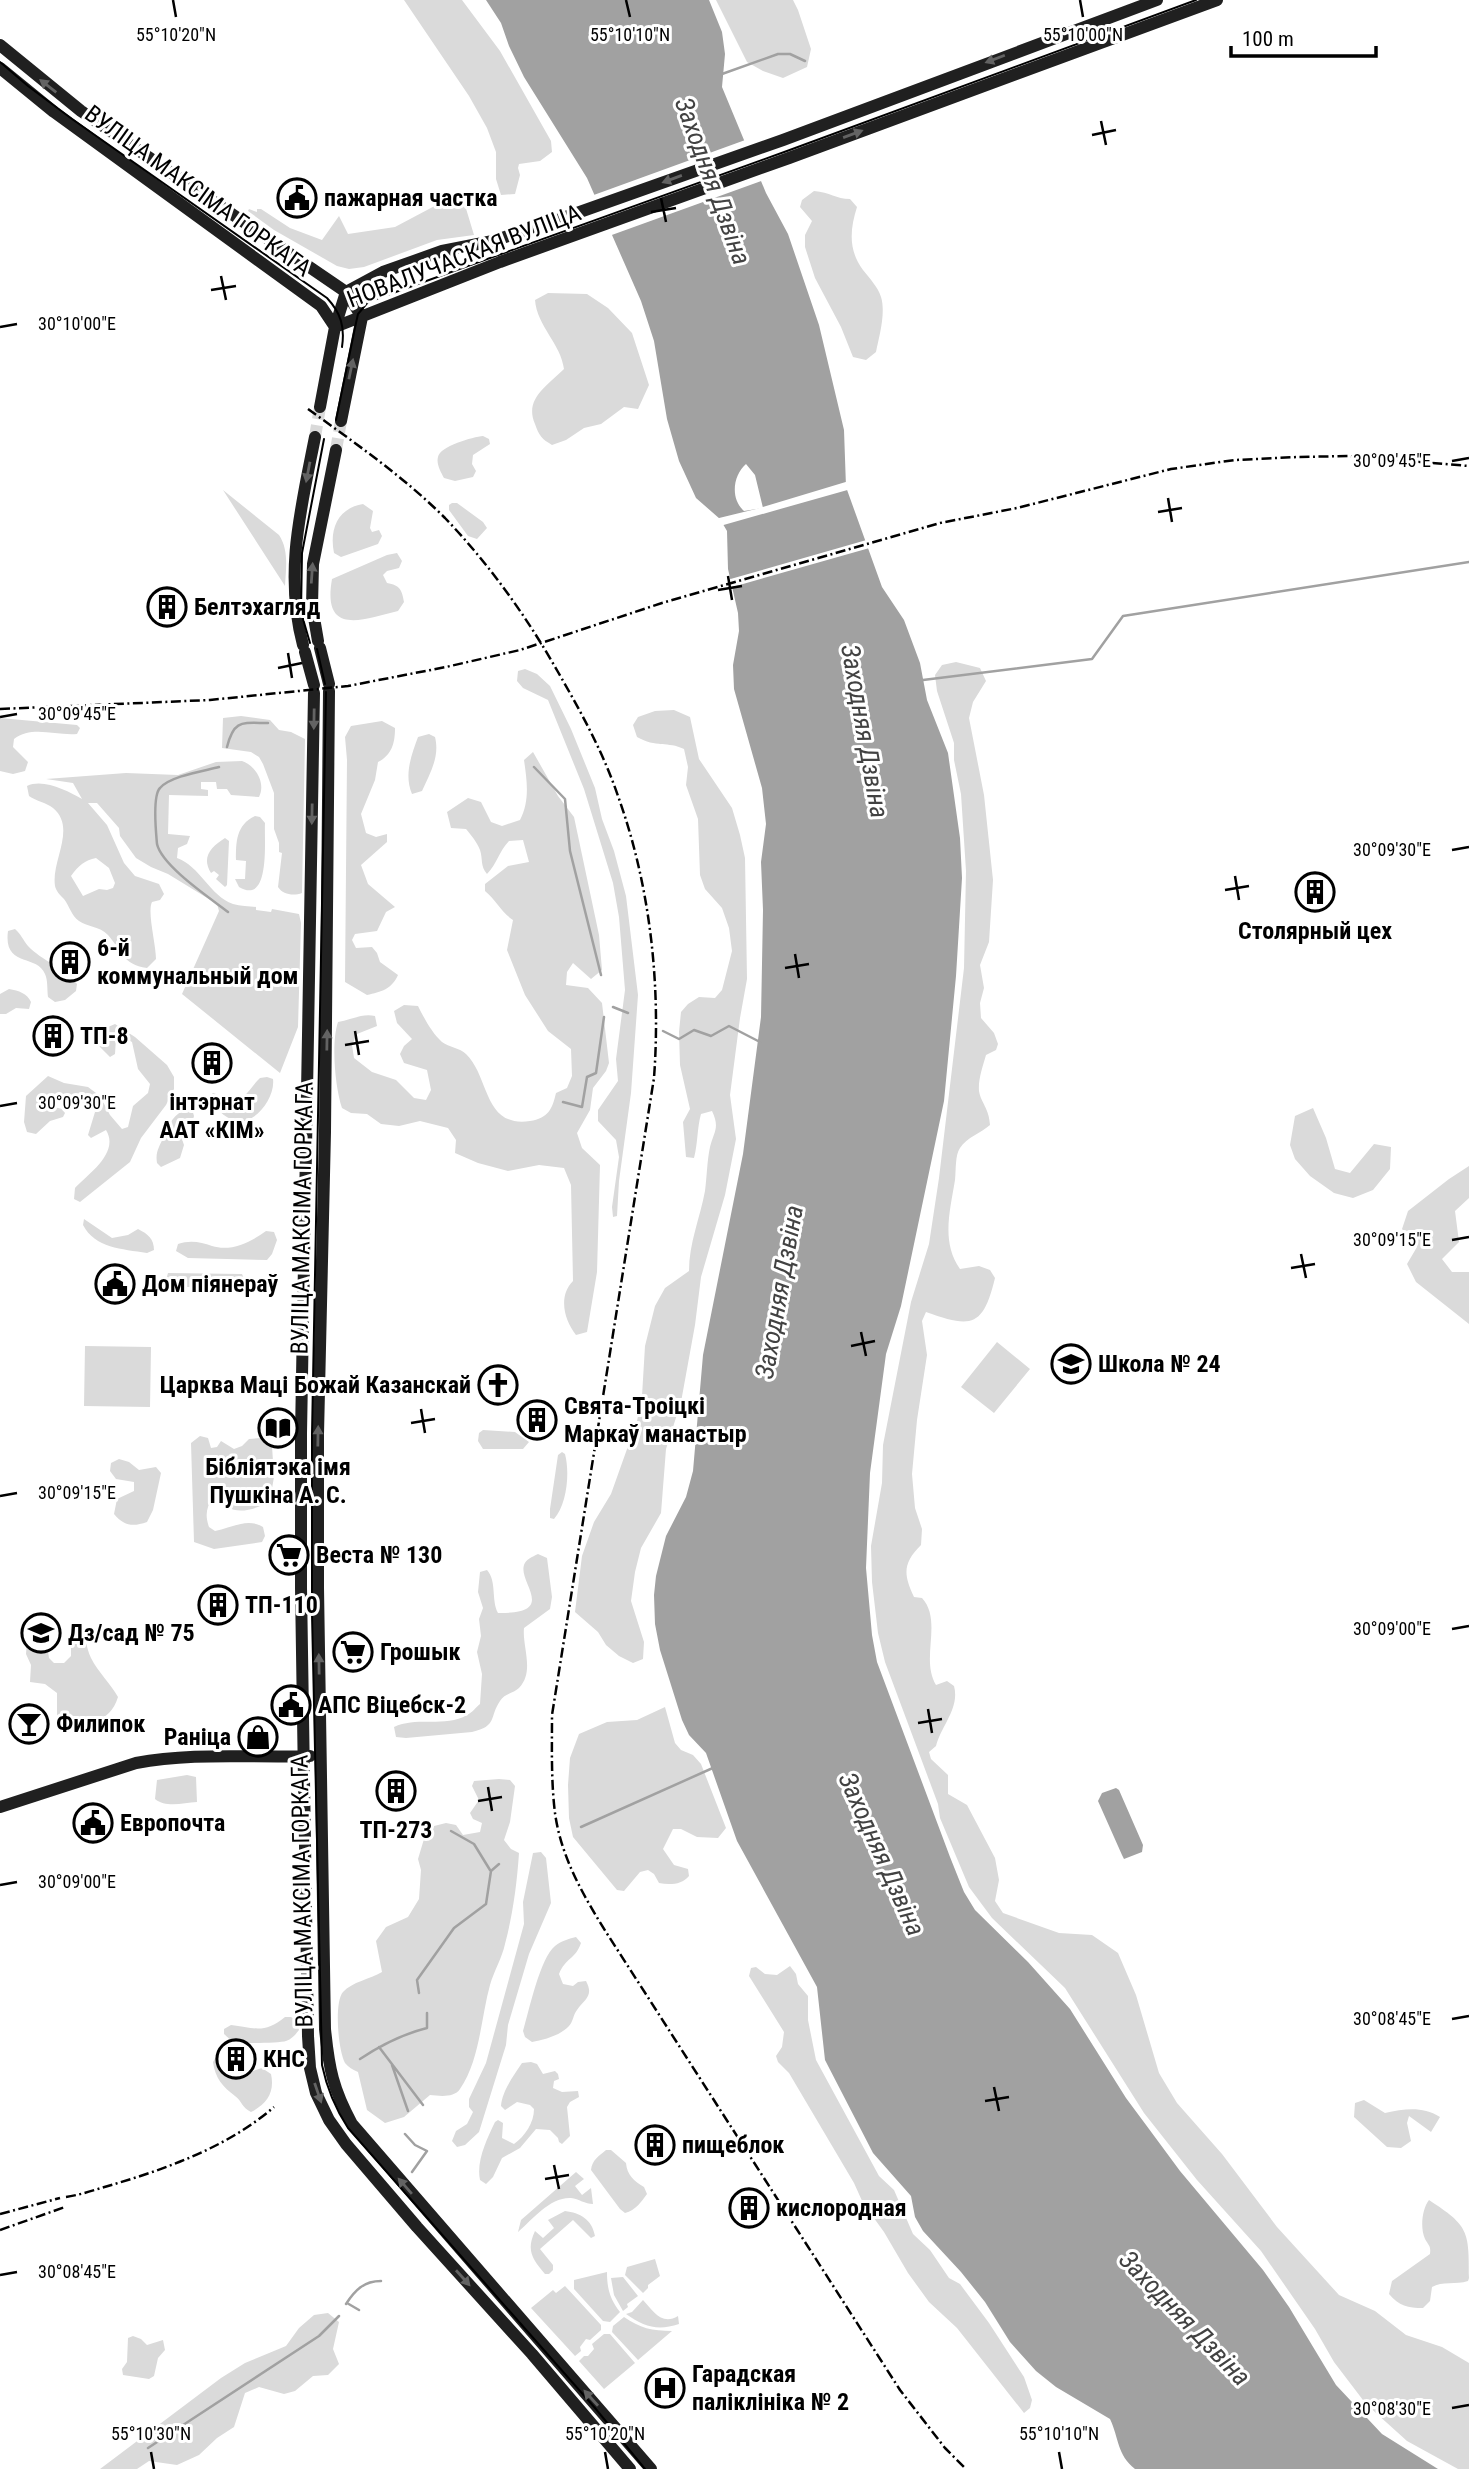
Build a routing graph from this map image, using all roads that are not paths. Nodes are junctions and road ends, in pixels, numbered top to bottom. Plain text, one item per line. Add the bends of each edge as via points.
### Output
1 (1157, 0) edge
2 (1217, 0) edge
3 (0, 45) edge
4 (0, 68) edge
5 (346, 292) junction
6 (362, 317) junction
7 (334, 327) junction
8 (320, 407) tunnel mouth
9 (341, 421) tunnel mouth
10 (315, 437) tunnel mouth
11 (336, 450) tunnel mouth
12 (321, 1756) junction
13 (303, 1757) junction
14 (0, 1807) edge
15 (630, 2469) edge
16 (651, 2469) edge

1 -> 5 main road, НОВАЛУЧАСКАЯ ВУЛІЦА via 560,219 430,255
6 -> 2 main road, НОВАЛУЧАСКАЯ ВУЛІЦА via 500,262
5 -> 3 main road, ВУЛІЦА МАКСІМА ГОРКАГА via 81,111
4 - 7 main road, ВУЛІЦА МАКСІМА ГОРКАГА via 321,306
5 - 6 main road, ВУЛІЦА МАКСІМА ГОРКАГА
5 - 7 main road, НОВАЛУЧАСКАЯ ВУЛІЦА
6 - 7 main road, НОВАЛУЧАСКАЯ ВУЛІЦА
9 -> 6 main road
7 - 8 main road
10 -> 13 main road, ВУЛІЦА МАКСІМА ГОРКАГА via 293,579 296,614 314,689 301,1434
12 -> 11 main road, ВУЛІЦА МАКСІМА ГОРКАГА via 317,1434 325,1155 329,688 311,583
12 - 13 main road
16 -> 12 main road, ВУЛІЦА МАКСІМА ГОРКАГА via 379,2156 337,2097 328,2067 325,2029
13 - 14 main road via 156,1759
13 -> 15 main road, ВУЛІЦА МАКСІМА ГОРКАГА via 308,2036 316,2093 329,2120 366,2168

